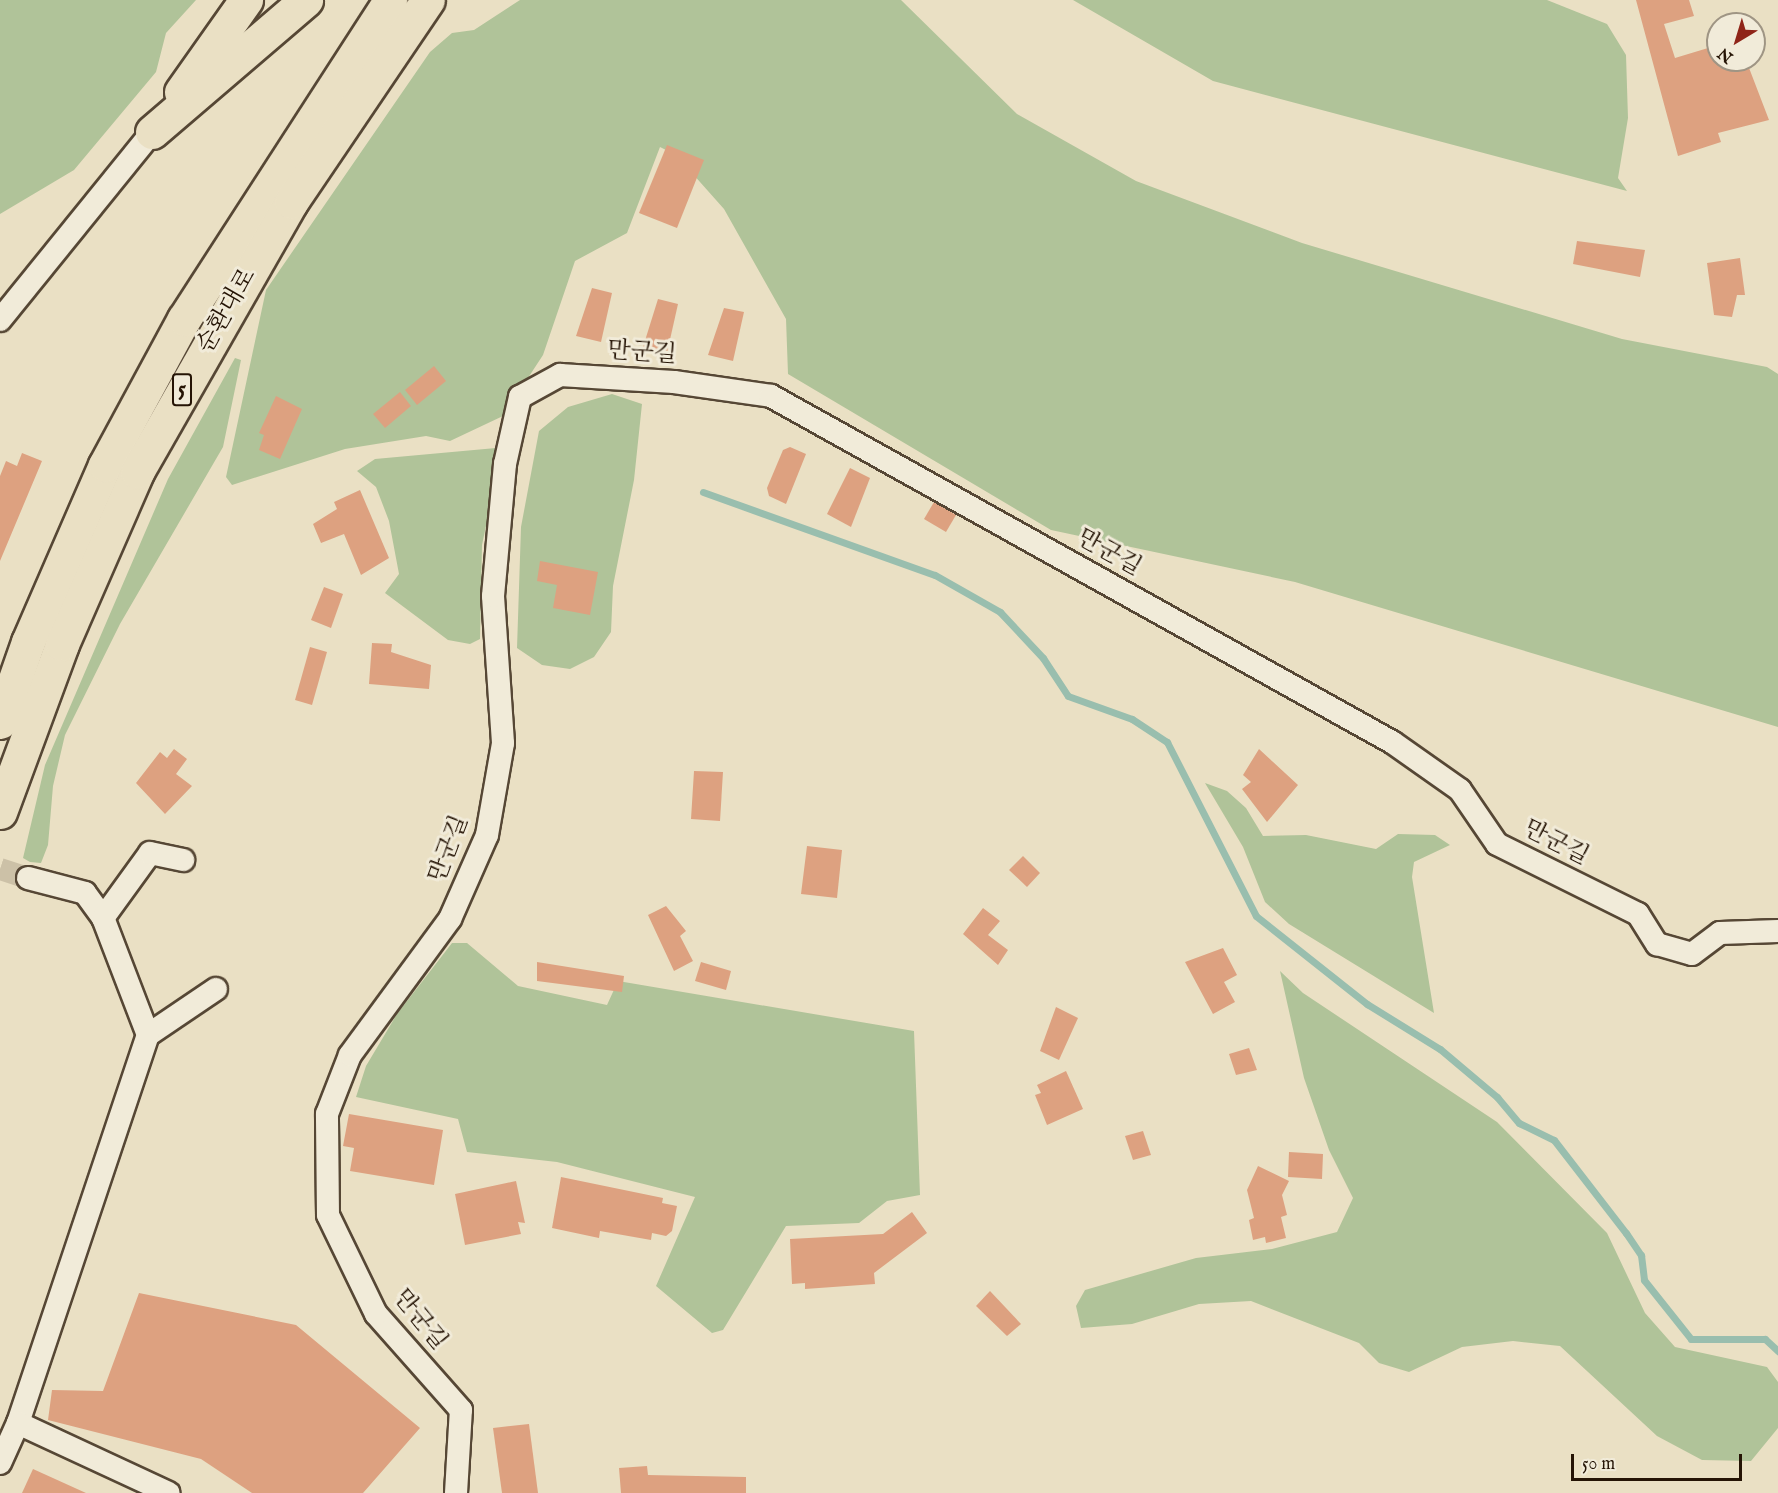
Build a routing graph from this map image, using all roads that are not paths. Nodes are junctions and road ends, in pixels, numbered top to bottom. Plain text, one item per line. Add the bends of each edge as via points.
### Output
1 (246, 0) edge
2 (306, 0) edge
3 (390, 0) edge
4 (428, 0) edge
5 (152, 132) junction
6 (0, 320) edge
7 (0, 722) edge
8 (0, 812) edge
9 (183, 860) dead end
10 (28, 878) tunnel mouth
11 (103, 918) junction
12 (1778, 931) edge
13 (216, 989) dead end
14 (148, 1035) junction
15 (18, 1423) junction
16 (0, 1463) edge
17 (169, 1493) edge
18 (456, 1493) edge

1 - 5 highway
2 - 5 highway
3 - 7 highway, 순환대로 / 5 via 178,330 105,465 28,642
4 - 8 highway, 순환대로 / 5 via 291,202 137,472 62,644
5 - 6 street
9 - 11 street via 150,853
10 - 11 street via 85,893
11 - 14 street
12 - 18 street, 만군길 via 1720,933 1692,954 1657,944 1638,914 1497,844 1460,790 1392,742 771,396 674,382 560,375 520,397 505,465 493,596 503,743 487,835 450,919 350,1055 327,1114 328,1215 376,1314 460,1410
13 - 14 street
14 - 15 street
15 - 16 street
15 - 17 street

